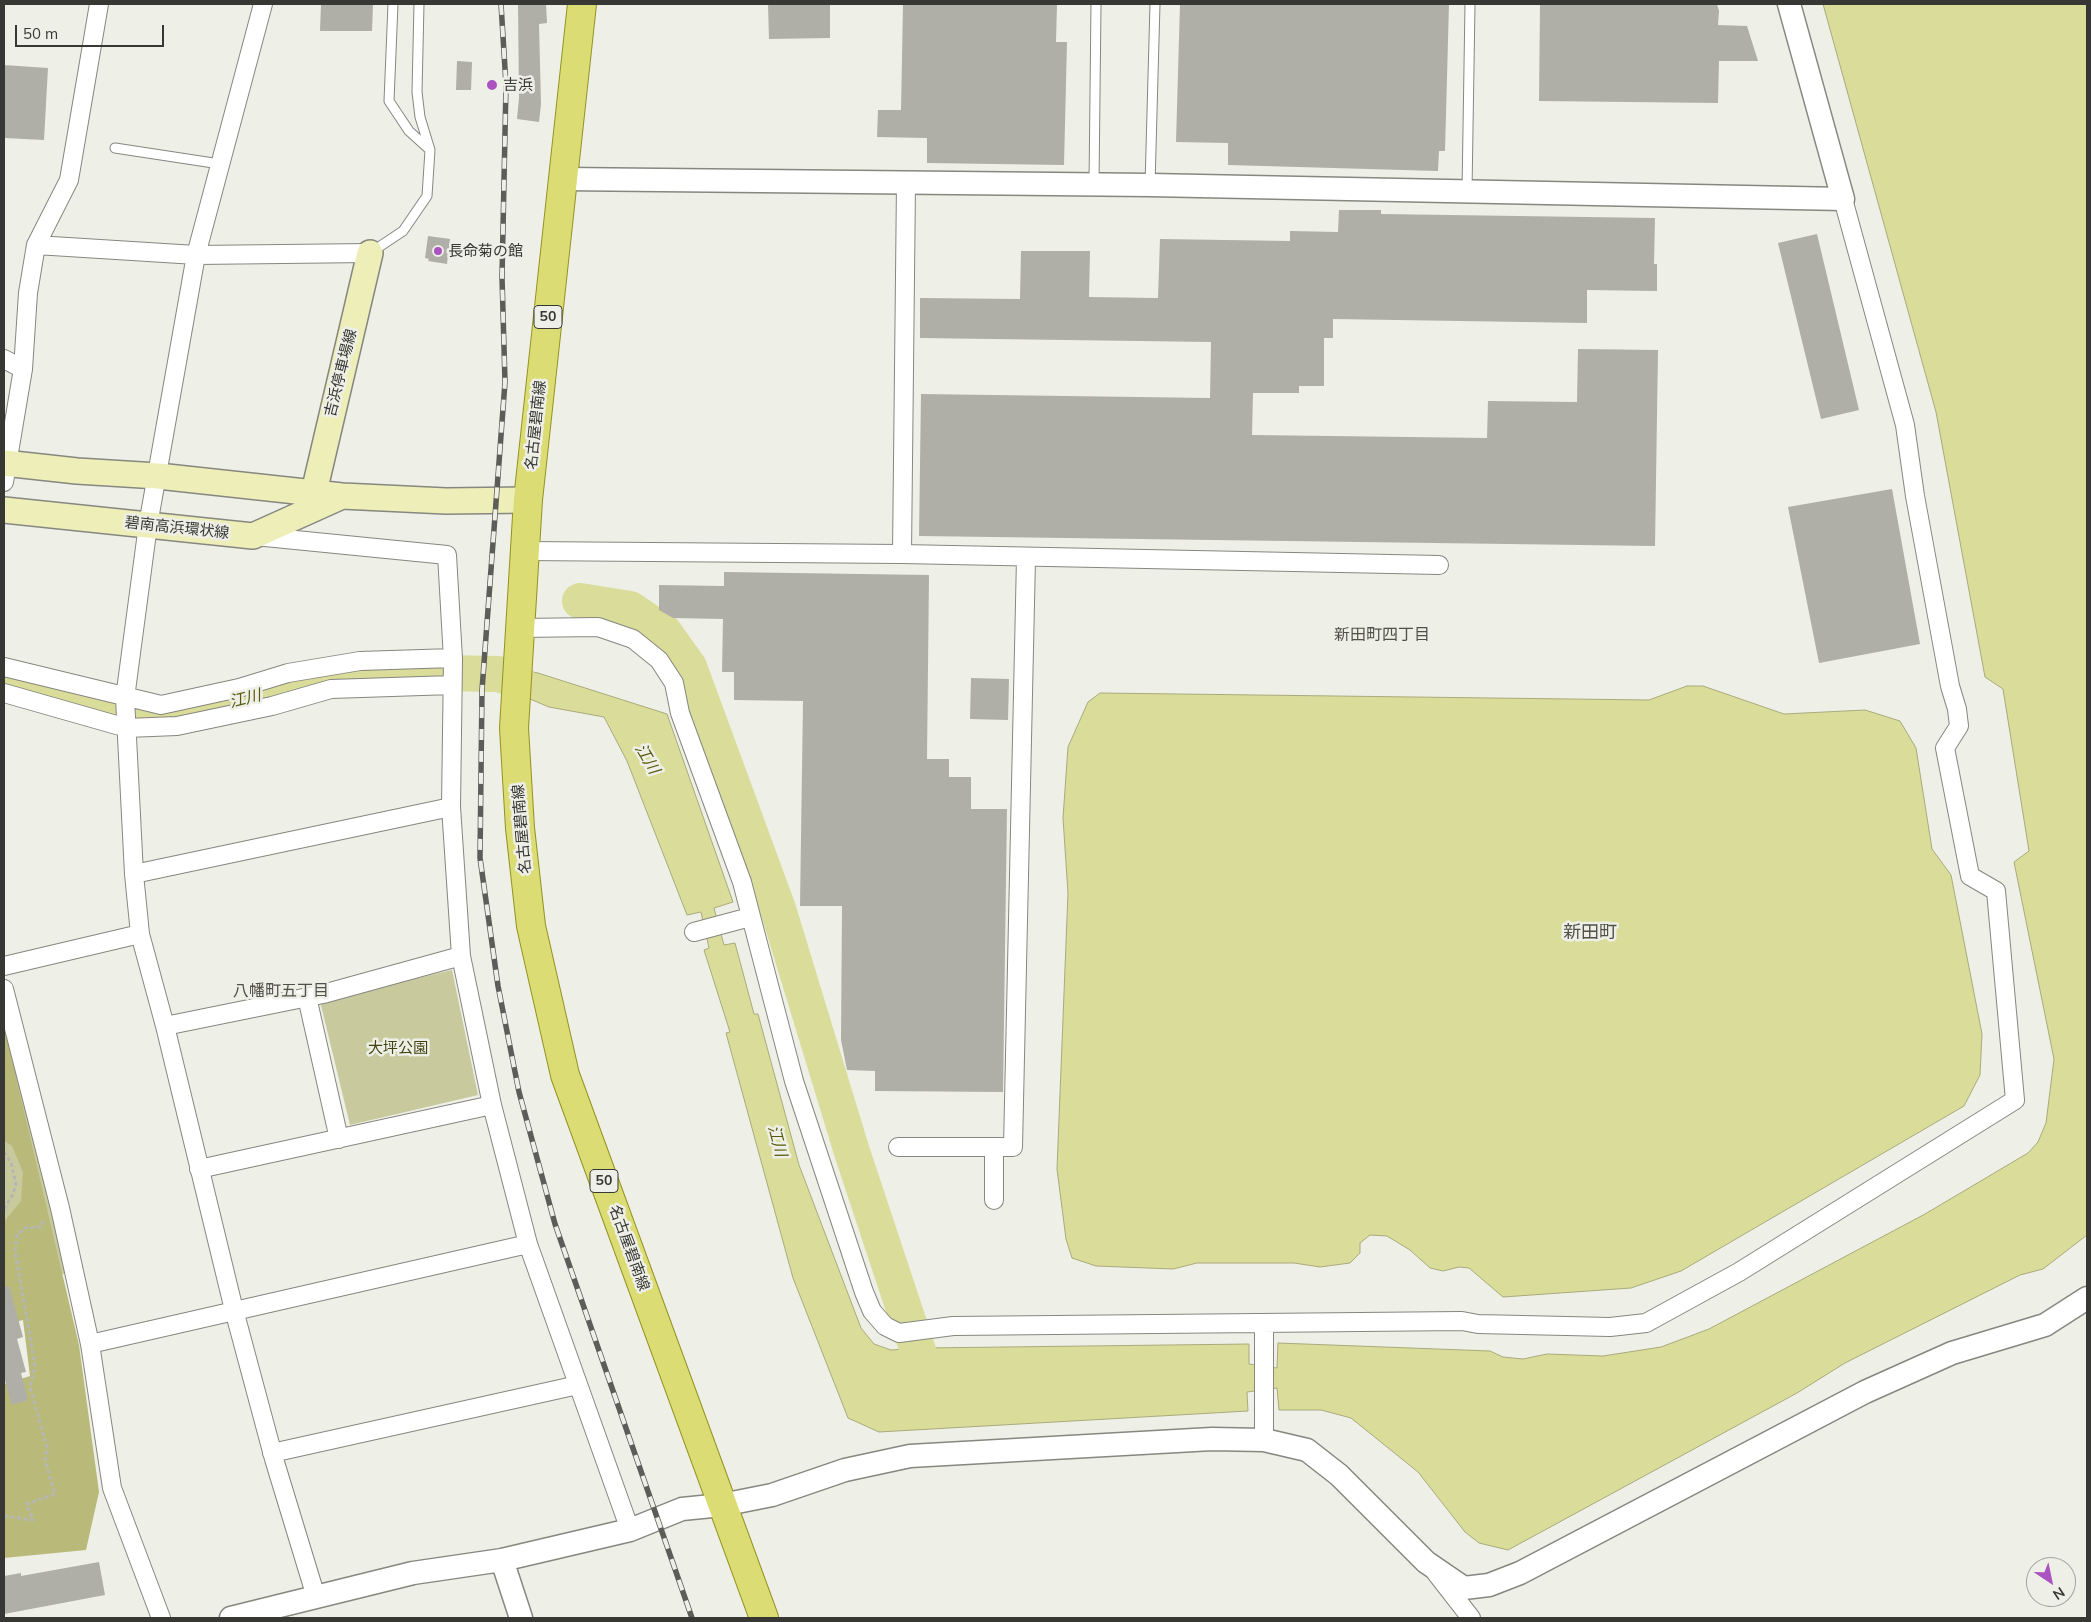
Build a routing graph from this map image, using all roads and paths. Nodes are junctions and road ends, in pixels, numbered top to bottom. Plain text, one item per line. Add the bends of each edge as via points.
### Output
1 (98, 4) edge
2 (263, 4) edge
3 (393, 4) edge
4 (419, 4) edge
5 (582, 4) edge
6 (1096, 4) edge
7 (1154, 4) edge
8 (1470, 4) edge
9 (1789, 4) edge
10 (115, 148) dead end
11 (430, 150) junction
12 (220, 164) junction
13 (563, 179) junction
14 (906, 183) junction
15 (1094, 184) junction
16 (1150, 185) junction
17 (1467, 192) junction
18 (1843, 199) junction
19 (36, 245) junction
20 (370, 253) junction
21 (196, 255) junction
22 (4, 359) edge
23 (23, 370) junction
24 (5, 470) edge
25 (158, 476) junction
26 (314, 492) junction
27 (342, 496) junction
28 (528, 500) junction
29 (4, 510) edge
30 (148, 525) junction
31 (253, 536) junction
32 (525, 551) junction
33 (902, 554) junction
34 (1026, 558) junction
35 (1439, 565) dead end
36 (520, 629) junction
37 (453, 659) junction
38 (4, 667) edge
39 (452, 684) junction
40 (125, 697) junction
41 (7, 699) edge
42 (127, 727) junction
43 (451, 807) junction
44 (134, 874) junction
45 (749, 917) junction
46 (694, 932) dead end
47 (140, 934) junction
48 (461, 956) junction
49 (4, 966) edge
50 (4, 990) edge
51 (307, 997) junction
52 (165, 1026) junction
53 (492, 1106) junction
54 (339, 1139) junction
55 (898, 1147) dead end
56 (994, 1147) junction
57 (4, 1152) edge
58 (199, 1169) junction
59 (994, 1200) dead end
60 (60, 1208) junction
61 (4, 1209) edge
62 (528, 1244) junction
63 (2087, 1298) edge
64 (234, 1310) junction
65 (1263, 1331) junction
66 (90, 1344) junction
67 (578, 1385) junction
68 (1263, 1430) junction
69 (272, 1452) junction
70 (722, 1505) junction
71 (4, 1516) edge
72 (630, 1530) junction
73 (502, 1560) junction
74 (1426, 1562) junction
75 (316, 1597) junction
76 (161, 1618) edge
77 (231, 1618) edge
78 (521, 1618) edge
79 (764, 1618) edge
80 (1471, 1618) edge

1 - 19 street via 69,180
2 - 12 street
3 - 11 lane via 389,101 408,130
4 - 11 lane via 417,92
5 - 13 main road, 名古屋碧南線 / 50
6 - 15 lane
7 - 16 lane
8 - 17 lane
9 - 18 street
10 - 12 lane
11 - 20 lane via 427,196 403,231
12 - 21 street
13 - 14 street
13 - 28 main road, 名古屋碧南線 / 50
14 - 15 street
14 - 33 street
15 - 16 street
16 - 17 street
17 - 18 street
18 - 65 street via 1905,425 1915,496 1957,709 1959,726 1945,748 1970,876 1996,891 2016,1100 1740,1272 1646,1324 1610,1327 1462,1321
19 - 21 street
19 - 23 street via 28,293
20 - 21 street
20 - 26 main road, 吉浜停車場線
21 - 25 street
22 - 23 street
23 - 24 street
24 - 25 main road
25 - 26 main road
25 - 30 street
26 - 27 main road
27 - 28 main road via 446,501
27 - 31 main road
28 - 32 main road, 名古屋碧南線 / 50
29 - 30 main road, 碧南高浜環状線
30 - 31 main road, 碧南高浜環状線
30 - 40 street
31 - 37 street via 447,555
32 - 33 street
32 - 36 main road, 名古屋碧南線 / 50
33 - 34 street
34 - 35 street
34 - 56 street via 1014,1147
36 - 45 street via 598,627 633,639 659,660 674,683 680,713 742,882
36 - 70 main road, 名古屋碧南線 / 50 via 514,728 520,828 531,926 565,1075
37 - 39 street
37 - 40 street via 351,663 288,673 239,688 161,705
38 - 40 street
39 - 42 street via 331,688 272,706 177,726
39 - 43 street
40 - 42 street
41 - 42 street
42 - 44 street
43 - 44 street
43 - 48 street
44 - 47 street
45 - 46 street
45 - 65 street via 794,1081 864,1292 872,1310 885,1326 899,1333 953,1326
47 - 49 street
47 - 52 street
48 - 51 street
48 - 53 street
50 - 60 street
51 - 52 street
51 - 54 street
52 - 58 street
53 - 54 street
53 - 62 street
54 - 58 street
55 - 56 street
56 - 59 street
57 - 61 path via 12,1163 16,1184
58 - 64 street
60 - 66 street
60 - 71 path via 45,1214 41,1227 25,1228 17,1235 15,1251 35,1366 30,1387 47,1448 45,1461 55,1494 27,1504 33,1520
62 - 64 street
62 - 67 street
63 - 74 street via 2045,1325 1952,1353 1865,1392 1520,1573 1489,1585 1464,1588
64 - 66 street
64 - 69 street
65 - 68 street
66 - 76 street via 112,1488
67 - 69 street
67 - 72 street
68 - 70 street via 1212,1439 910,1456 845,1470 772,1495
68 - 74 street via 1307,1450 1339,1475
69 - 75 street
70 - 72 street via 682,1509
70 - 79 main road, 名古屋碧南線 / 50
72 - 73 street
73 - 75 street via 413,1573
73 - 78 street
74 - 80 street
75 - 77 street

